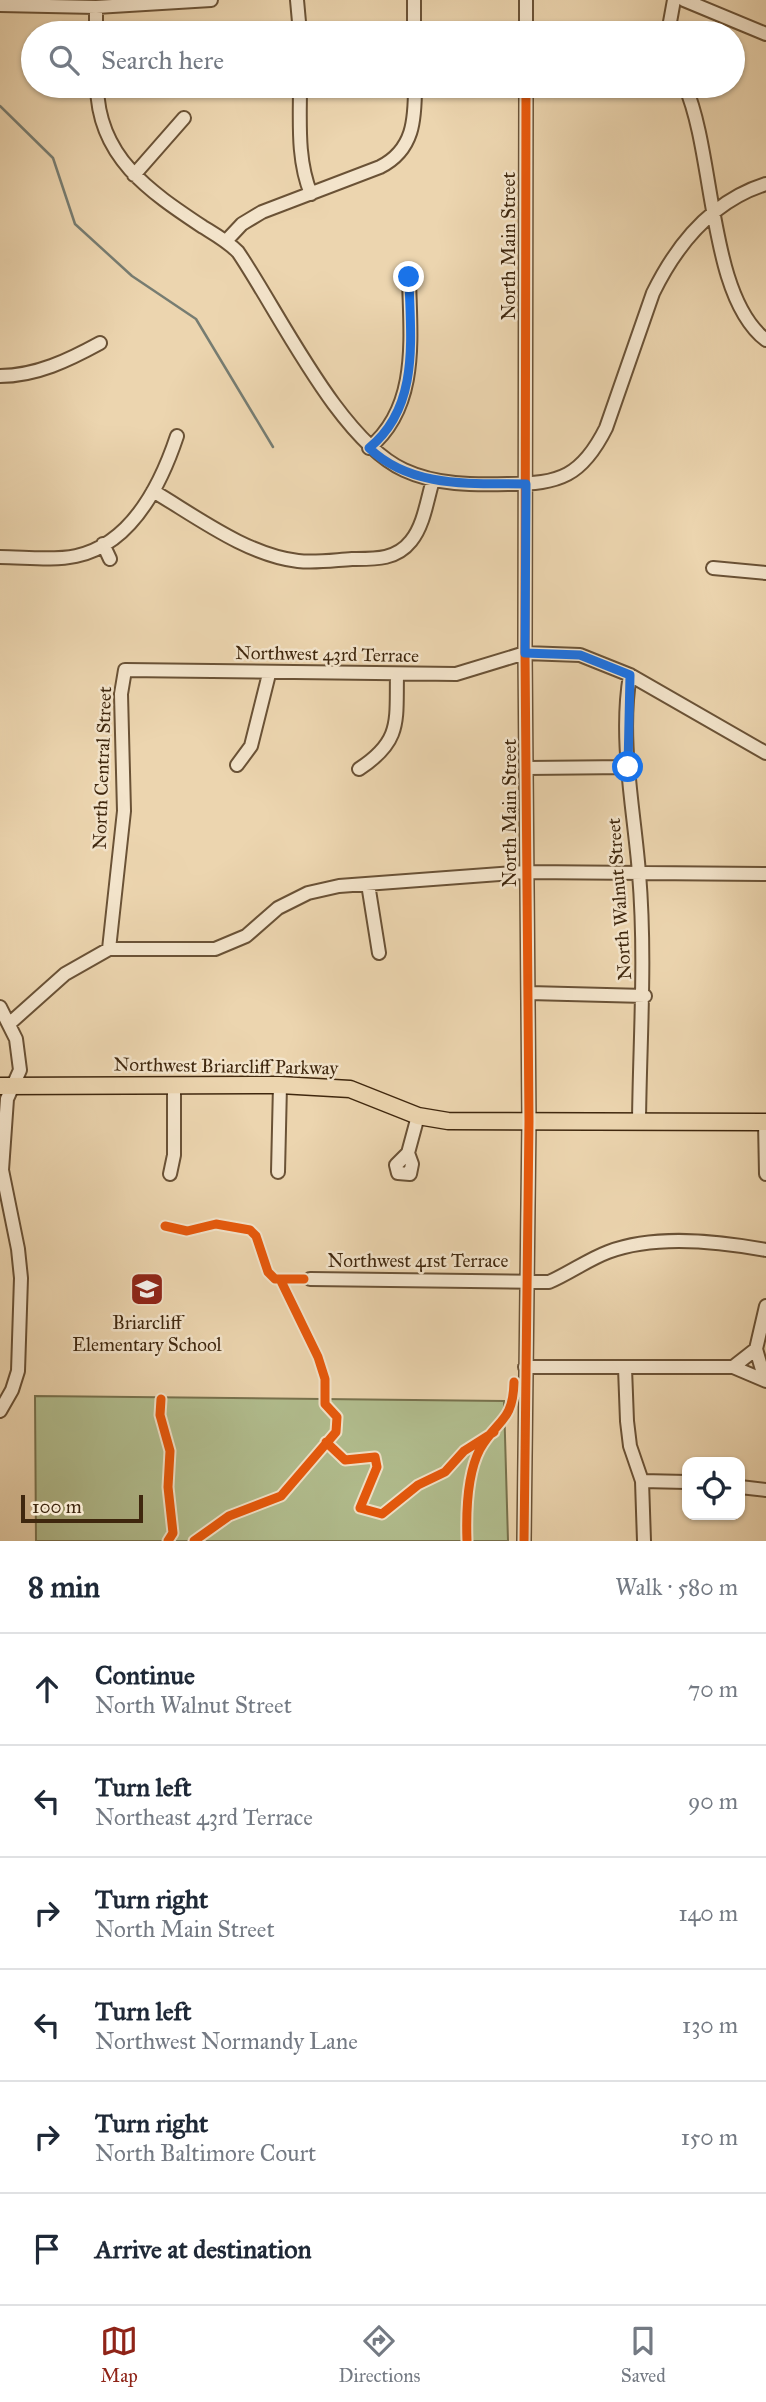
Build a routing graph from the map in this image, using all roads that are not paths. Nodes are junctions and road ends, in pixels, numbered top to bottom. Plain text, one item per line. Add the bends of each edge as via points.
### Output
1 (211, 0) edge
2 (297, 0) edge
3 (414, 0) edge
4 (526, 0) edge
5 (674, 0) edge
6 (684, 0) edge
7 (0, 5) edge
8 (96, 7) junction
9 (96, 21) edge
10 (299, 21) edge
11 (414, 21) edge
12 (526, 21) edge
13 (670, 21) edge
14 (735, 21) edge
15 (745, 25) edge
16 (766, 34) edge
17 (98, 98) edge
18 (300, 98) edge
19 (415, 98) edge
20 (526, 98) edge
21 (689, 98) edge
22 (184, 118) dead end
23 (134, 175) junction
24 (766, 184) edge
25 (310, 194) junction
26 (717, 203) junction
27 (704, 219) junction
28 (718, 225) junction
29 (227, 240) junction
30 (409, 277) dead end
31 (766, 340) edge
32 (100, 343) dead end
33 (0, 376) edge
34 (177, 436) dead end
35 (369, 448) junction
36 (433, 480) junction
37 (526, 484) junction
38 (153, 491) junction
39 (103, 544) junction
40 (255, 548) junction
41 (0, 557) edge
42 (110, 559) dead end
43 (251, 563) dead end
44 (713, 568) dead end
45 (766, 573) edge
46 (525, 653) junction
47 (125, 670) joint
48 (269, 674) junction
49 (397, 675) junction
50 (630, 675) junction
51 (766, 752) edge
52 (237, 765) dead end
53 (628, 767) junction
54 (527, 768) junction
55 (359, 769) dead end
56 (526, 872) junction
57 (766, 874) edge
58 (639, 875) junction
59 (368, 884) junction
60 (109, 949) junction
61 (379, 953) dead end
62 (529, 993) junction
63 (645, 996) junction
64 (0, 1007) edge
65 (9, 1024) junction
66 (174, 1085) junction
67 (280, 1085) junction
68 (6, 1086) edge
69 (418, 1116) junction
70 (639, 1120) junction
71 (529, 1121) junction
72 (765, 1122) edge
73 (408, 1153) dead end
74 (278, 1172) dead end
75 (170, 1174) dead end
76 (766, 1174) edge
77 (766, 1250) edge
78 (310, 1279) dead end
79 (525, 1280) junction
80 (766, 1306) edge
81 (756, 1349) junction
82 (525, 1367) junction
83 (733, 1367) junction
84 (625, 1368) junction
85 (766, 1380) edge
86 (0, 1411) edge
87 (642, 1481) junction
88 (682, 1482) edge
89 (745, 1488) edge
90 (766, 1490) edge
91 (524, 1541) edge
92 (644, 1541) edge

1 - 8 street
2 - 10 street
3 - 11 street
4 - 12 street
5 - 13 street
6 - 14 street
7 - 8 street
8 - 9 street
15 - 16 street
17 - 23 street via 106,136
18 - 25 street via 304,177
19 - 25 street via 414,126 396,157
20 - 37 street, North Main Street
21 - 26 street
22 - 23 street
23 - 29 street
24 - 26 street
25 - 29 street via 251,217
26 - 27 street
26 - 28 street
27 - 28 street
27 - 37 street via 653,293 596,448 562,478
28 - 31 street via 730,288 753,329
29 - 35 street via 262,287 347,425
30 - 35 street via 404,400 387,430
32 - 33 street via 68,361
34 - 38 street
35 - 36 street via 393,465
36 - 37 street via 467,485
36 - 40 street via 419,528 409,544 389,557 300,561
37 - 46 street, North Main Street
38 - 39 street via 133,520
38 - 40 street
39 - 41 street via 75,556
39 - 42 street
40 - 43 street
44 - 45 street
46 - 49 street, Northwest 43rd Terrace via 468,673
46 - 50 street via 580,655
46 - 54 street, North Main Street
47 - 48 street, Northwest 43rd Terrace
47 - 60 street, North Central Street via 121,694 124,811
48 - 49 street, Northwest 43rd Terrace
48 - 52 street via 251,747
49 - 55 street via 394,733 387,747
50 - 51 street
50 - 53 street, North Walnut Street
53 - 54 street
53 - 58 street, North Walnut Street
54 - 56 street, North Main Street
56 - 58 street
56 - 59 street
56 - 62 street, North Main Street
57 - 58 street
58 - 63 street, North Walnut Street
59 - 60 street via 308,893 278,908 246,936 215,949
59 - 61 street
60 - 65 street via 65,974
62 - 63 street
62 - 71 street, North Main Street
63 - 70 street, North Walnut Street
64 - 65 street
65 - 68 street via 20,1070
66 - 67 main road, Northwest Briarcliff Parkway
66 - 68 main road, Northwest Briarcliff Parkway
66 - 75 street
67 - 69 main road, Northwest Briarcliff Parkway via 350,1089
67 - 74 street
68 - 86 street via 2,1170 20,1263 18,1371
69 - 71 main road, Northwest Briarcliff Parkway via 448,1121
69 - 73 street
70 - 71 main road, Northwest Briarcliff Parkway
70 - 72 main road, Northwest Briarcliff Parkway
71 - 79 street, North Main Street
72 - 76 street
77 - 79 street, Northwest 41st Terrace via 707,1242 632,1246 593,1258 549,1282
78 - 79 street, Northwest 41st Terrace
79 - 82 street, North Main Street
80 - 81 street
81 - 83 street
81 - 85 street
82 - 84 street
82 - 91 street, North Main Street
83 - 84 street
83 - 85 street
84 - 87 street via 630,1446
87 - 88 street
87 - 92 street
89 - 90 street

